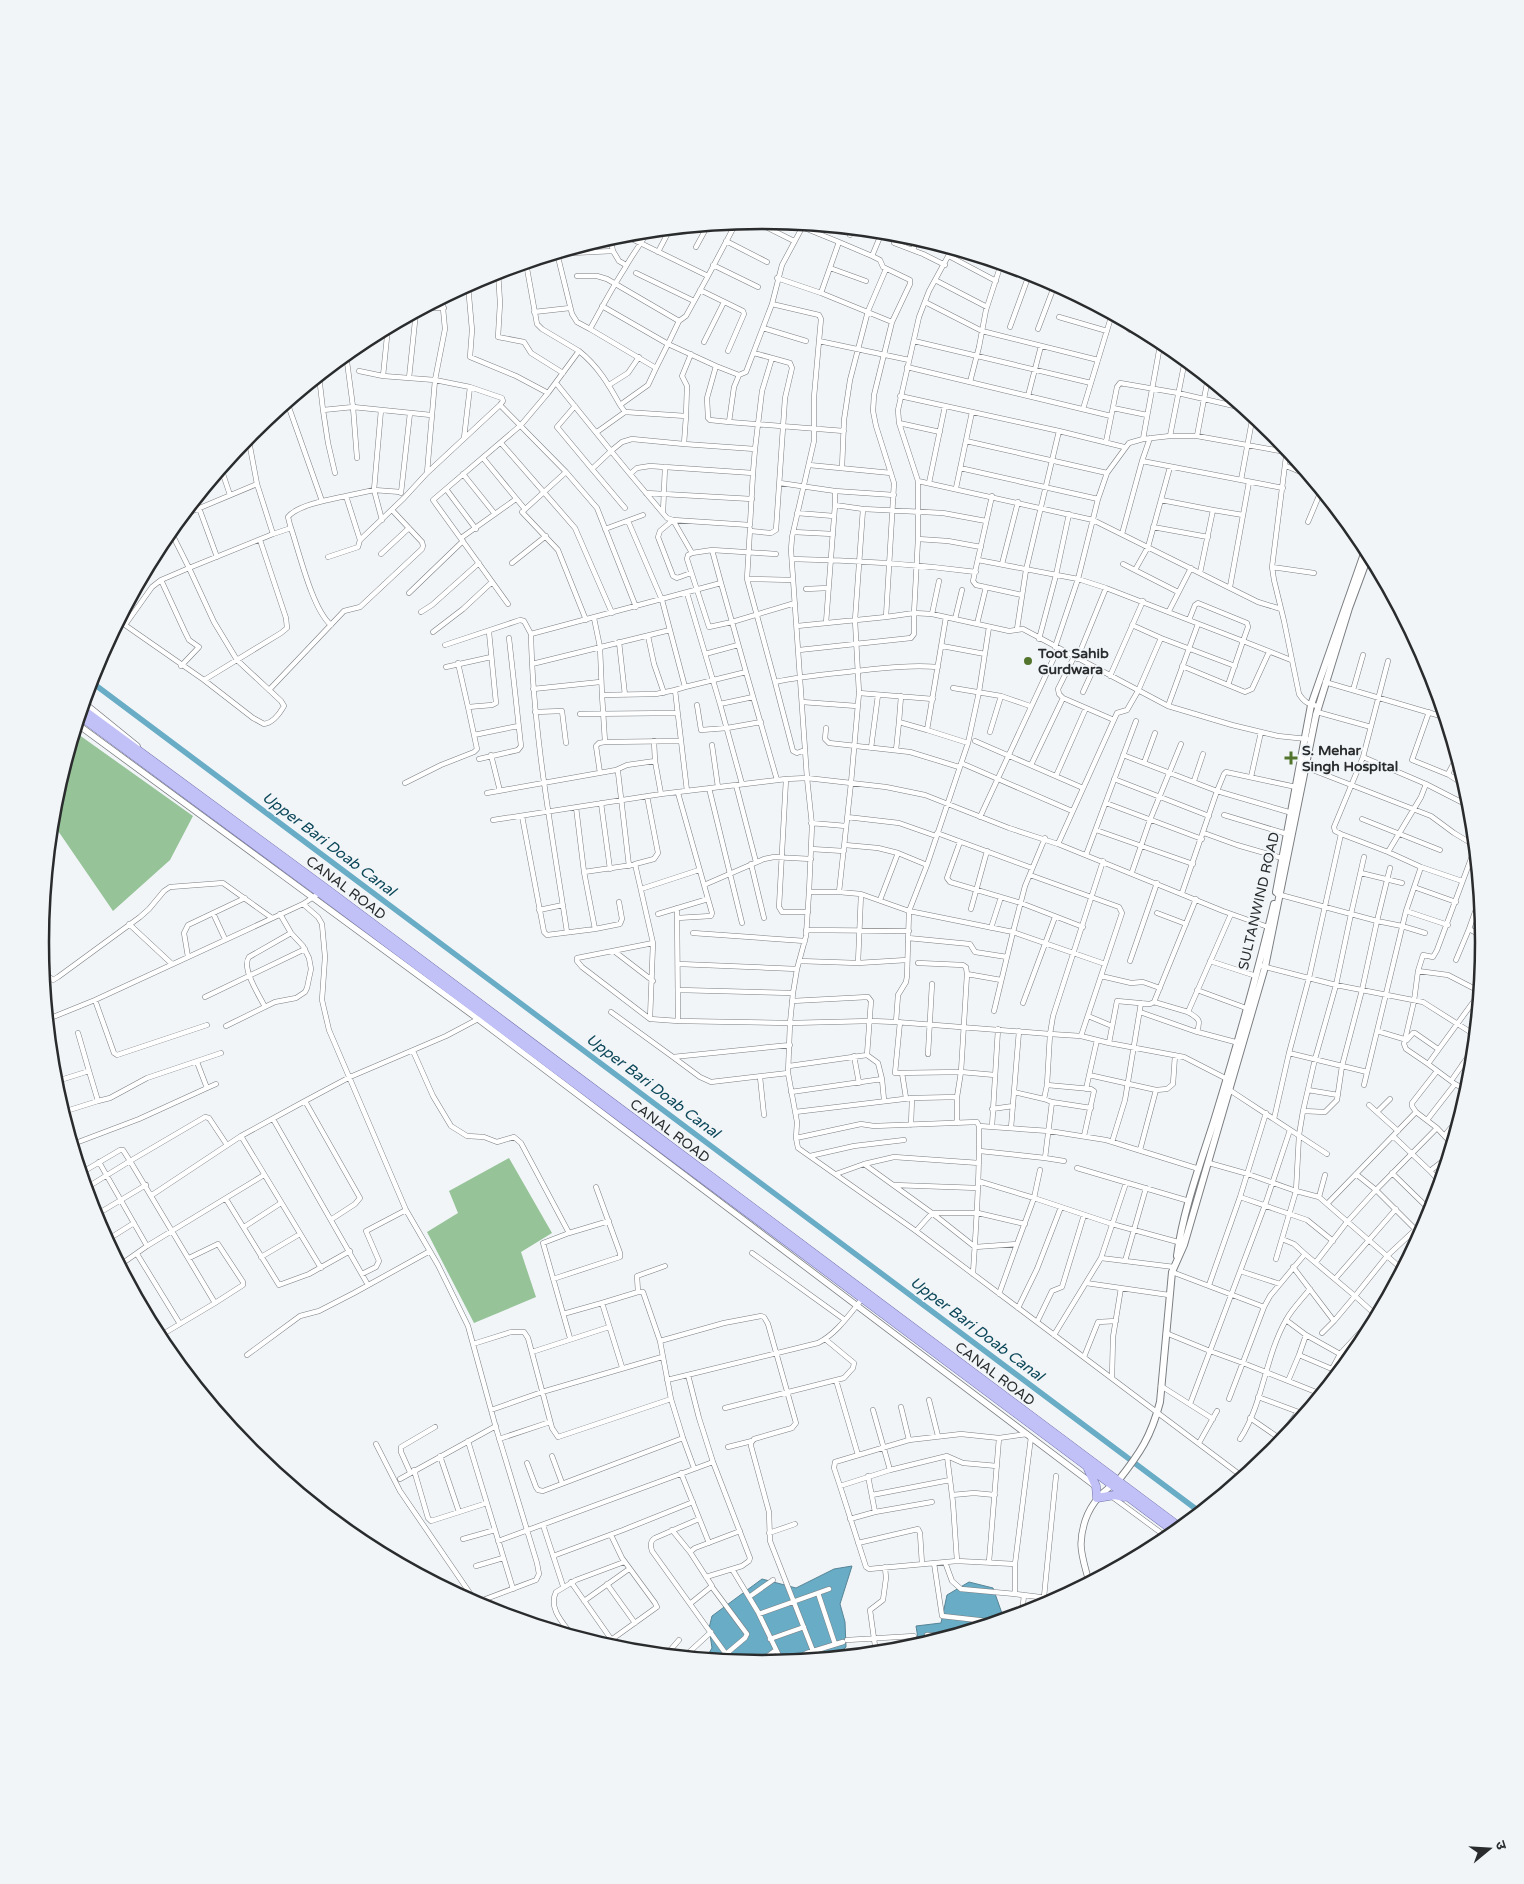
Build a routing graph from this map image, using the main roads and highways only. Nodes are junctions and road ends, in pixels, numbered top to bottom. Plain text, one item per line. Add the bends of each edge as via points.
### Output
1 (1363, 558) edge
2 (1366, 564) edge
3 (1334, 648) junction
4 (1315, 708) junction
5 (87, 713) edge
6 (85, 719) edge
7 (1308, 739) junction
8 (142, 758) junction
9 (1278, 895) junction
10 (1262, 966) junction
11 (484, 1015) junction
12 (1240, 1043) junction
13 (1227, 1088) junction
14 (1176, 1260) junction
15 (1088, 1467) junction
16 (1115, 1483) junction
17 (1129, 1498) junction
18 (1174, 1523) edge
19 (1169, 1527) edge

1 - 3 main road, SULTANWIND ROAD
2 - 3 main road
3 - 4 main road, SULTANWIND ROAD
3 - 4 main road
4 - 7 main road, SULTANWIND ROAD
5 - 8 main road
6 - 8 main road
7 - 9 main road via 1306,768
7 - 9 main road, SULTANWIND ROAD via 1299,764
8 - 11 main road, CANAL ROAD via 322,890
9 - 10 main road
9 - 10 main road, SULTANWIND ROAD via 1268,927
10 - 12 main road
10 - 12 main road, SULTANWIND ROAD via 1246,1008
11 - 15 main road, CANAL ROAD via 859,1302
11 - 16 main road, CANAL ROAD
12 - 13 main road, SULTANWIND ROAD
13 - 14 main road, SULTANWIND ROAD via 1189,1201
13 - 14 main road via 1209,1163 1184,1245
14 - 16 main road via 1154,1423 1143,1449
15 - 16 main road, CANAL ROAD
15 - 17 main road via 1097,1498 1115,1495
16 - 17 main road, CANAL ROAD
16 - 18 main road, CANAL ROAD
17 - 19 main road, CANAL ROAD

